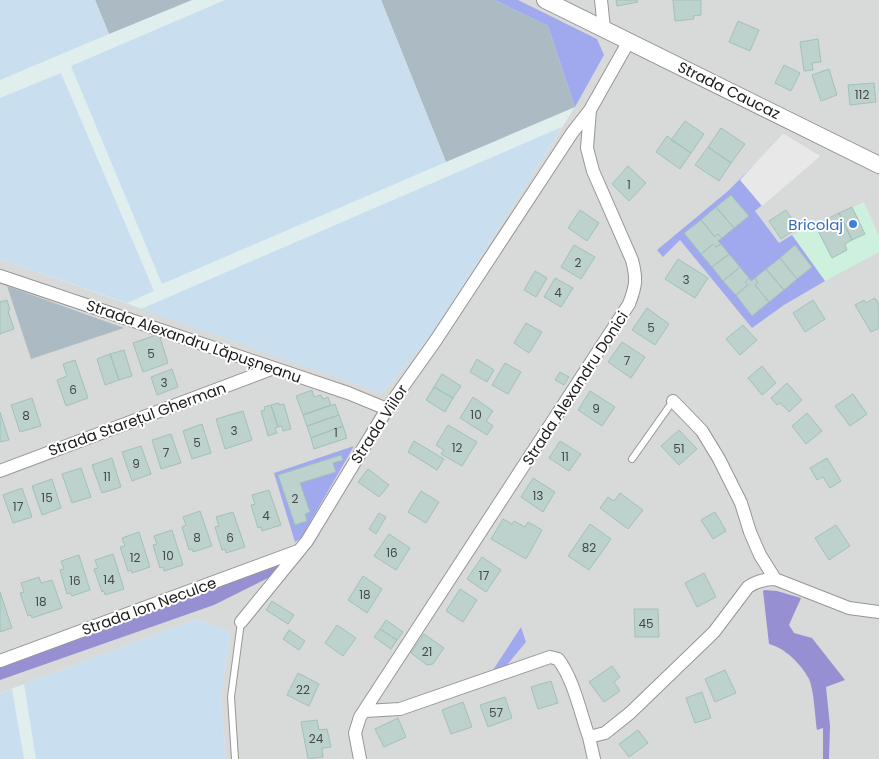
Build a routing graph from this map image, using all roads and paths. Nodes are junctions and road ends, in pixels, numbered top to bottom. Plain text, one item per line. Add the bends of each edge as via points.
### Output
1 (545, 0) edge
2 (601, 0) edge
3 (604, 28) junction
4 (629, 41) junction
5 (590, 110) junction
6 (879, 165) edge
7 (0, 276) edge
8 (274, 368) junction
9 (673, 402) joint
10 (387, 409) junction
11 (632, 459) dead end
12 (0, 471) edge
13 (298, 551) junction
14 (775, 579) junction
15 (879, 612) edge
16 (241, 622) joint
17 (0, 660) edge
18 (366, 711) junction
19 (588, 737) junction
20 (235, 759) edge
21 (360, 759) edge
22 (594, 759) edge

1 - 3 street, Strada Caucaz
2 - 3 street
3 - 4 street, Strada Caucaz
4 - 5 street, Strada Alexandru Donici
4 - 6 street, Strada Caucaz
5 - 10 street, Strada Viilor
5 - 18 street, Strada Alexandru Donici via 587,148 593,171 632,260 635,288 629,304
7 - 8 street, Strada Alexandru Lăpușneanu
8 - 10 street, Strada Alexandru Lăpușneanu
8 - 12 street, Strada Starețul Gherman
9 - 11 lane
9 - 14 street via 702,431 719,459 742,503 757,549
10 - 13 street, Strada Viilor
13 - 16 street, Strada Viilor
13 - 17 street, Strada Ion Neculce
14 - 15 street via 849,608
14 - 19 street via 766,579 748,587 714,632 630,713 605,733
16 - 20 lane, Strada Viilor via 231,697
18 - 19 street via 400,709 550,657 558,658 562,665
18 - 21 street, Strada Alexandru Donici via 354,733
19 - 22 street

